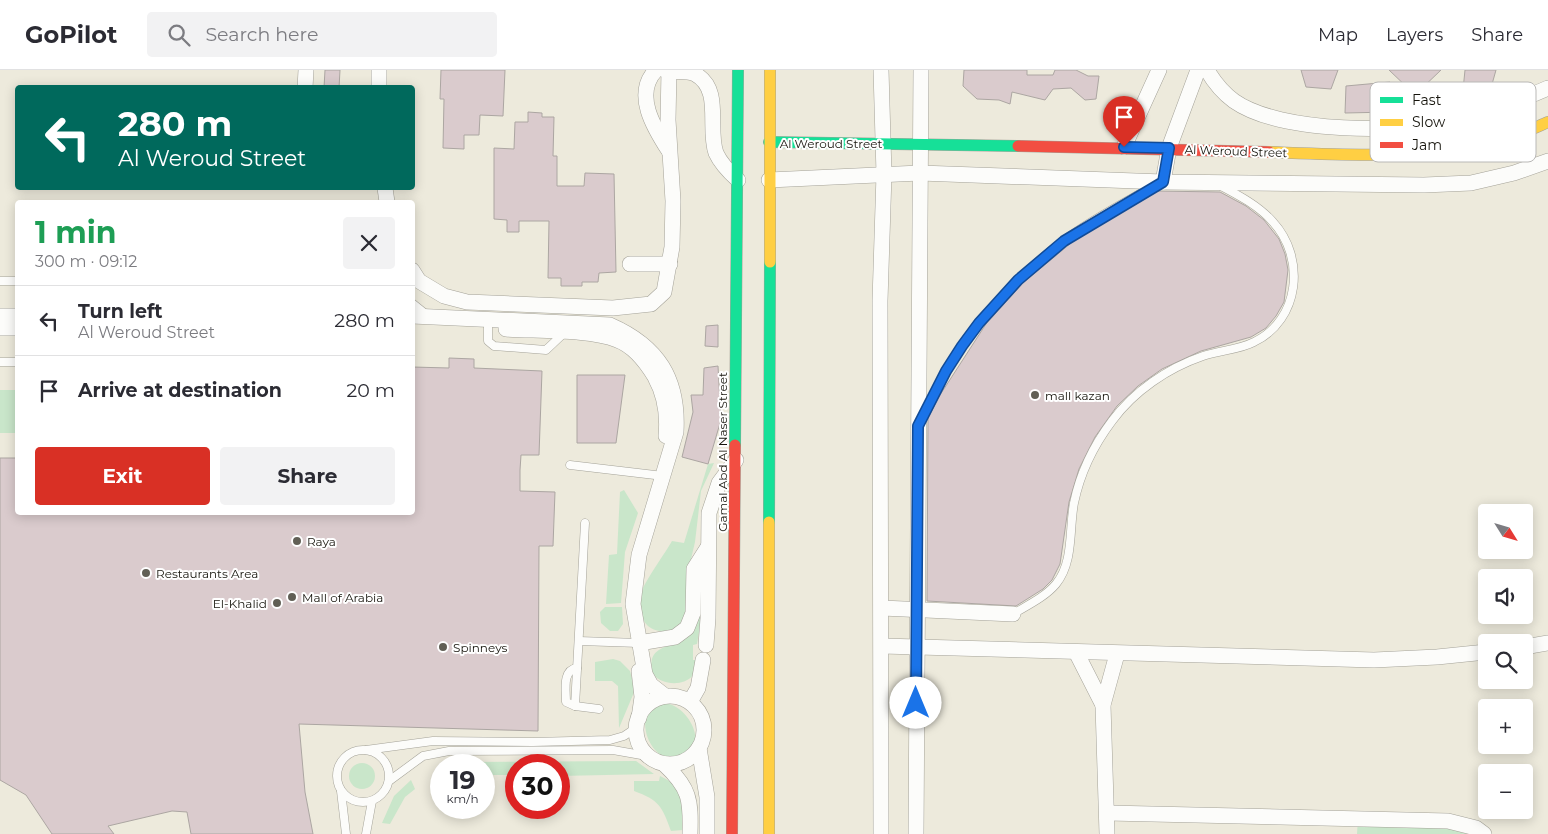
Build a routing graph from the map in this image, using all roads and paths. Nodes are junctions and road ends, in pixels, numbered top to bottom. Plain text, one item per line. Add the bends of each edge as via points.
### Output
1 (306, 70) edge
2 (379, 70) edge
3 (664, 70) edge
4 (738, 70) edge
5 (770, 70) edge
6 (882, 70) edge
7 (921, 70) edge
8 (1158, 70) edge
9 (1198, 70) edge
10 (1206, 70) edge
11 (305, 85) edge
12 (380, 85) edge
13 (1548, 88) edge
14 (1536, 93) edge
15 (1548, 122) edge
16 (1536, 127) edge
17 (1370, 129) edge
18 (769, 142) junction
19 (882, 143) junction
20 (921, 143) junction
21 (1124, 147) junction
22 (1169, 148) junction
23 (670, 152) junction
24 (1370, 155) edge
25 (1548, 161) edge
26 (920, 173) junction
27 (884, 174) junction
28 (738, 180) junction
29 (769, 180) junction
30 (1163, 182) junction
31 (1215, 182) junction
32 (630, 264) dead end
33 (670, 264) junction
34 (415, 275) edge
35 (0, 280) edge
36 (15, 281) edge
37 (415, 305) edge
38 (0, 316) edge
39 (15, 316) edge
40 (415, 316) edge
41 (429, 316) junction
42 (488, 323) junction
43 (415, 326) edge
44 (0, 328) edge
45 (15, 328) edge
46 (0, 362) edge
47 (15, 362) edge
48 (918, 426) junction
49 (736, 460) junction
50 (570, 465) dead end
51 (655, 475) junction
52 (585, 523) dead end
53 (708, 547) junction
54 (882, 608) junction
55 (917, 608) junction
56 (1013, 614) joint
57 (579, 641) junction
58 (636, 643) junction
59 (1548, 643) edge
60 (706, 645) dead end
61 (882, 646) junction
62 (1533, 646) edge
63 (916, 647) junction
64 (1076, 652) junction
65 (1478, 653) edge
66 (1117, 654) junction
67 (703, 660) dead end
68 (666, 696) junction
69 (690, 702) junction
70 (1103, 705) junction
71 (599, 709) dead end
72 (637, 723) junction
73 (699, 748) junction
74 (366, 750) junction
75 (647, 756) junction
76 (664, 764) junction
77 (389, 781) junction
78 (341, 791) junction
79 (372, 801) junction
80 (1108, 813) junction
81 (1358, 819) junction
82 (346, 834) edge
83 (366, 834) edge
84 (690, 834) edge
85 (707, 834) edge
86 (732, 834) edge
87 (769, 834) edge
88 (881, 834) edge
89 (916, 834) edge
90 (1107, 834) edge
91 (1357, 834) edge
92 (1484, 834) edge

1 - 11 street
2 - 12 street
3 - 23 street
3 - 23 street via 648,80 647,108
3 - 28 street via 688,71 706,83 711,96 716,152
4 - 28 main road, Gamal Abd Al Naser Street
5 - 18 main road
6 - 19 street
7 - 20 street
8 - 21 street
9 - 22 street
10 - 17 street via 1215,84 1235,101 1258,113 1307,124
13 - 14 street
15 - 16 main road, Al Weroud Street
18 - 19 main road, Al Weroud Street
18 - 29 main road
19 - 20 main road, Al Weroud Street
19 - 27 street
20 - 21 main road, Al Weroud Street
20 - 26 street
21 - 22 main road, Al Weroud Street
22 - 24 main road, Al Weroud Street
22 - 30 street
23 - 33 street via 674,201
25 - 31 street via 1514,174 1471,183
26 - 27 street
26 - 30 street
26 - 48 street
27 - 29 street
27 - 54 street via 880,301
28 - 49 main road, Gamal Abd Al Naser Street
29 - 87 main road
30 - 31 street
30 - 48 lane via 1070,236 1018,280 962,346
31 - 56 lane via 1262,211 1285,239 1295,273 1295,286 1287,308 1274,327 1254,342 1185,363 1150,384 1124,407 1102,436 1085,468 1074,502 1067,563 1062,574 1048,592
32 - 33 street
33 - 34 street via 664,292 651,304 613,308 467,302 444,296 419,281
35 - 36 lane
37 - 41 lane
38 - 39 street
40 - 41 street
41 - 42 street
42 - 43 street
42 - 51 street via 595,335 618,340 638,354 663,394 667,420
42 - 58 street via 610,325 644,344 668,375 677,412 676,432 636,568 633,604
44 - 45 street
46 - 47 lane
48 - 55 street
49 - 53 street via 719,483 711,503
49 - 86 main road, Gamal Abd Al Naser Street
50 - 51 lane
51 - 58 street via 629,573 627,605
52 - 57 lane
53 - 58 street via 694,569 693,613 686,628 675,637
53 - 60 street
54 - 55 street
54 - 61 street
55 - 56 street
55 - 63 street
57 - 58 lane
57 - 71 lane via 577,668 570,670 567,677 566,702
58 - 68 street via 648,680 655,690
58 - 72 street via 641,687
59 - 62 street
61 - 63 street
61 - 88 street
63 - 64 street
63 - 89 street
64 - 66 street
64 - 70 street
65 - 66 street via 1374,660
66 - 70 street
67 - 69 street via 698,688
68 - 69 street
68 - 72 street via 645,708
69 - 73 street via 704,723 704,739
70 - 80 street
72 - 74 lane via 624,736 610,740 433,741
72 - 75 street via 640,748
73 - 76 street via 684,762
73 - 85 street via 707,797
74 - 77 lane via 386,764
74 - 78 lane via 350,754 339,766 337,783
75 - 76 street
75 - 77 lane via 613,750 449,751 423,756
76 - 84 street via 687,791
77 - 79 lane via 380,796
78 - 79 lane via 355,801
78 - 82 lane
79 - 83 lane
80 - 81 street
80 - 90 street
81 - 91 street
81 - 92 street via 1448,821 1476,828

